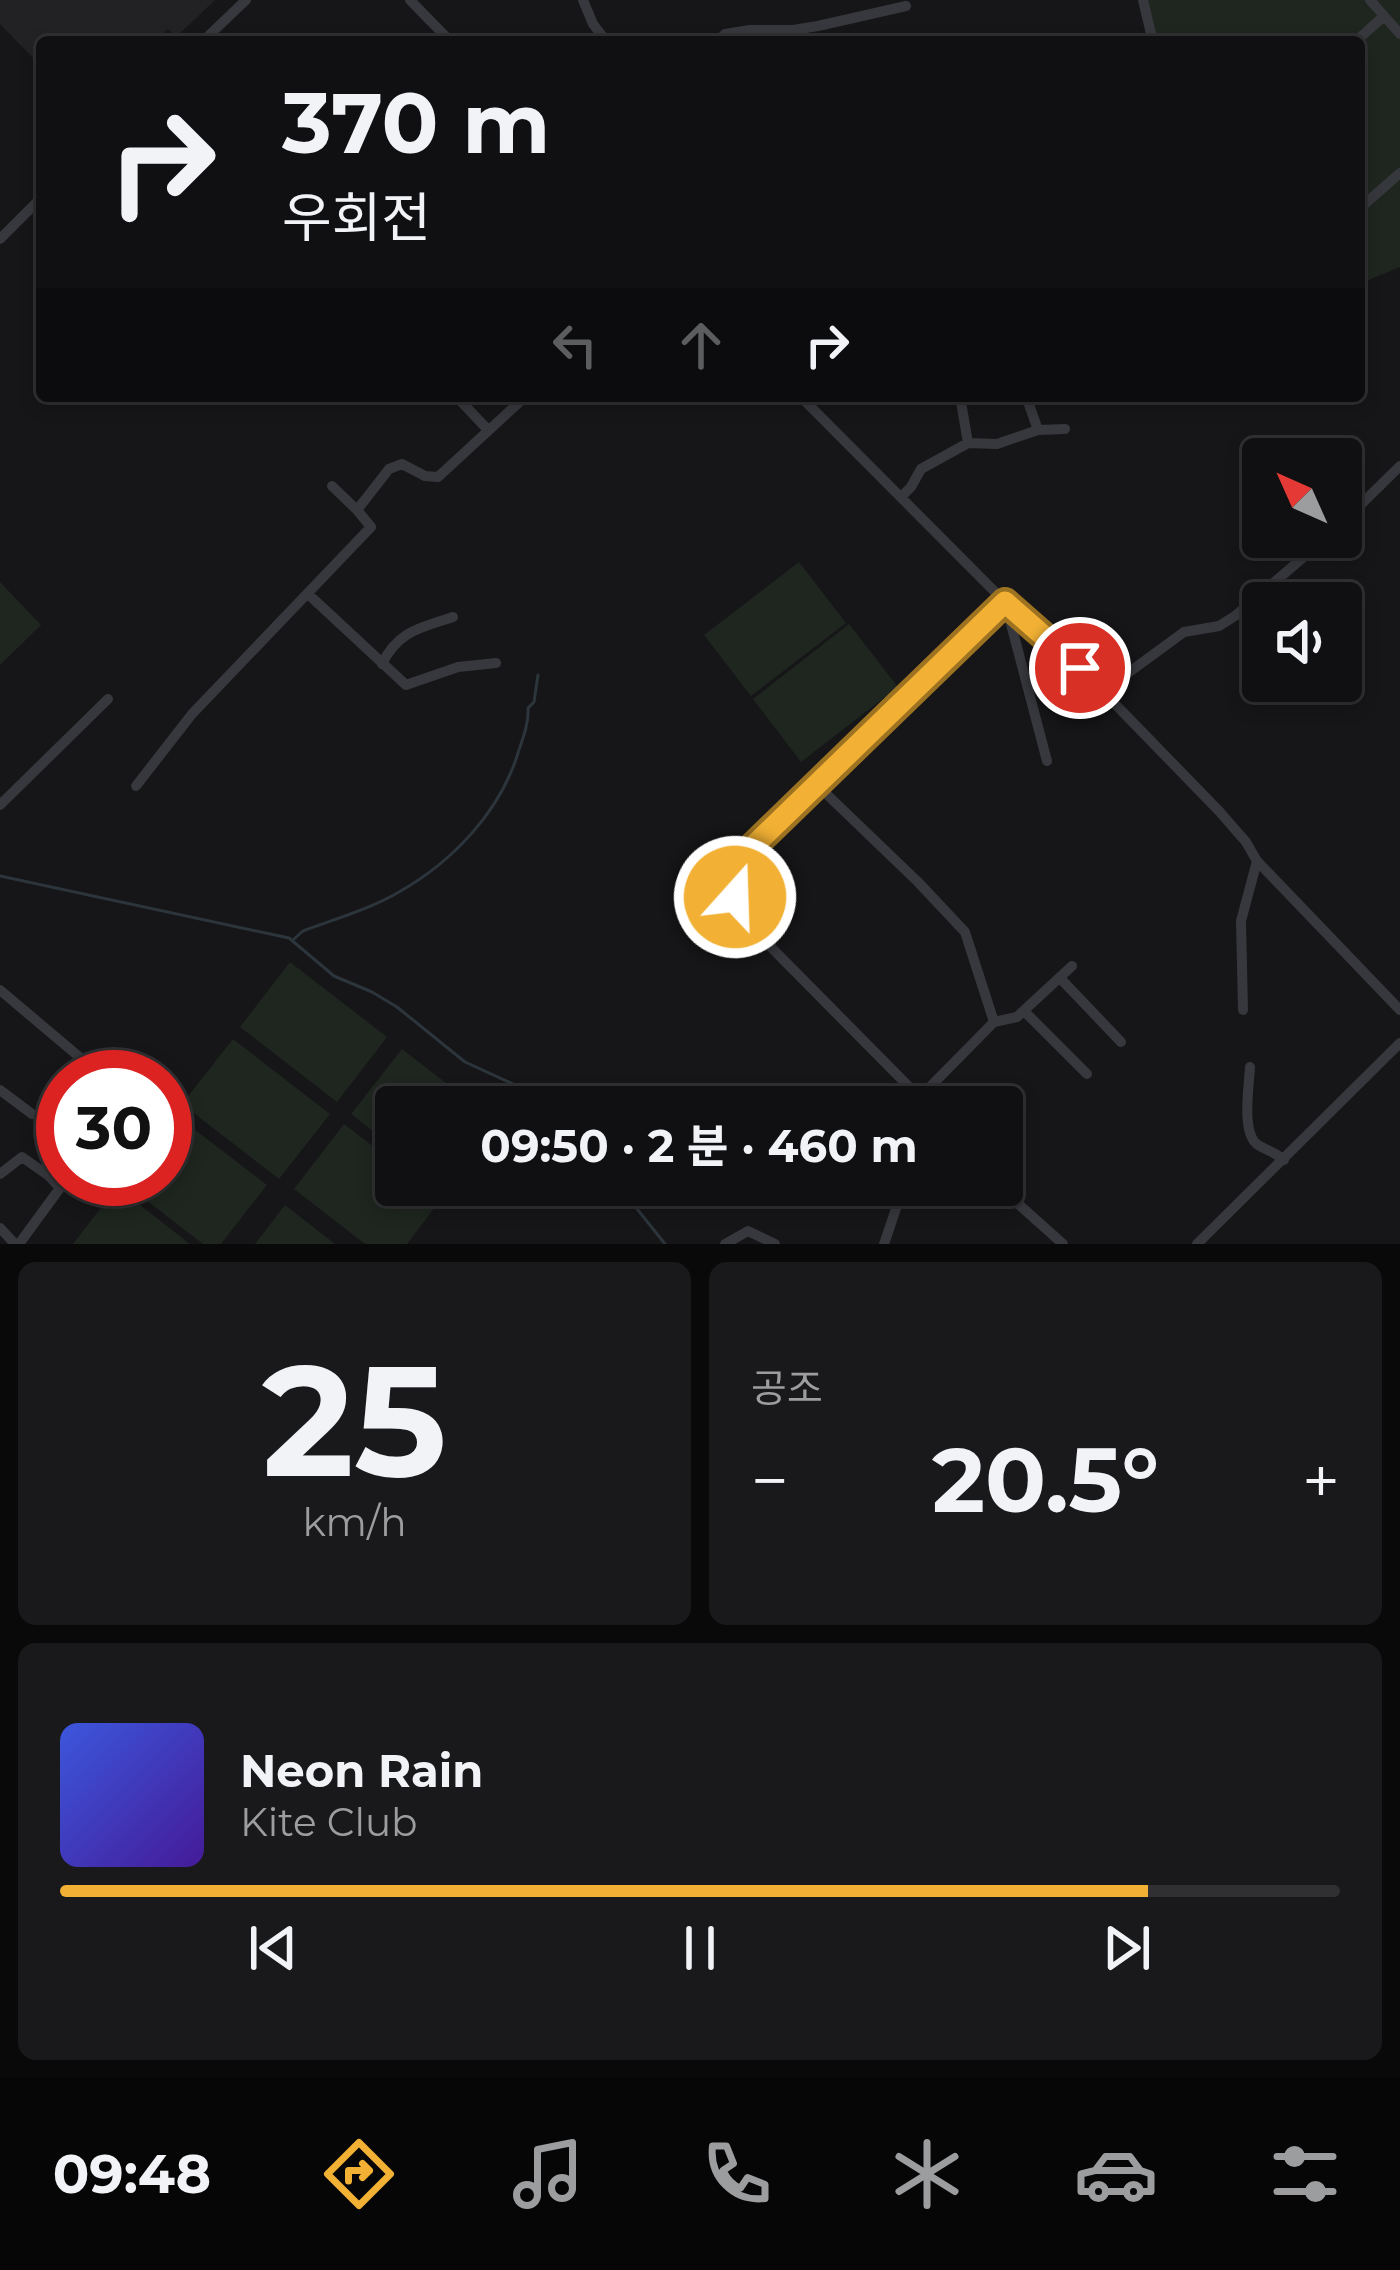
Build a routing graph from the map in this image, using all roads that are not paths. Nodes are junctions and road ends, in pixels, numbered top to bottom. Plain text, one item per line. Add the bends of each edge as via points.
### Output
1 (246, 0) edge
2 (410, 0) edge
3 (584, 0) edge
4 (1143, 0) edge
5 (1370, 0) edge
6 (906, 6) dead end
7 (1384, 16) junction
8 (1400, 34) edge
9 (208, 36) edge
10 (445, 36) edge
11 (602, 36) edge
12 (723, 36) edge
13 (1152, 36) edge
14 (1361, 36) edge
15 (1400, 173) edge
16 (36, 203) edge
17 (1365, 204) edge
18 (0, 238) edge
19 (462, 402) edge
20 (519, 402) edge
21 (806, 402) edge
22 (960, 402) edge
23 (1028, 402) edge
24 (1065, 429) dead end
25 (488, 430) junction
26 (1038, 430) junction
27 (968, 443) junction
28 (1399, 469) edge
29 (332, 486) dead end
30 (901, 497) junction
31 (1362, 504) edge
32 (357, 511) junction
33 (1303, 558) edge
34 (308, 594) junction
35 (1005, 602) junction
36 (453, 617) dead end
37 (496, 663) dead end
38 (382, 664) junction
39 (1102, 692) junction
40 (108, 699) dead end
41 (1046, 761) dead end
42 (816, 784) junction
43 (136, 786) dead end
44 (0, 805) edge
45 (1257, 861) junction
46 (1072, 966) dead end
47 (1060, 978) junction
48 (0, 990) edge
49 (1243, 1010) dead end
50 (1400, 1010) edge
51 (1024, 1012) junction
52 (994, 1022) junction
53 (1121, 1042) dead end
54 (1400, 1043) edge
55 (71, 1050) edge
56 (1250, 1067) dead end
57 (1087, 1074) dead end
58 (906, 1086) edge
59 (931, 1086) edge
60 (0, 1090) edge
61 (32, 1114) dead end
62 (1284, 1160) junction
63 (0, 1174) edge
64 (897, 1206) edge
65 (1021, 1206) edge
66 (0, 1228) edge
67 (17, 1244) edge
68 (724, 1244) edge
69 (775, 1244) edge
70 (884, 1244) edge
71 (1063, 1244) edge
72 (1197, 1244) edge

1 - 9 street
2 - 10 street
3 - 11 street
4 - 13 street
5 - 7 street
6 - 12 street
7 - 8 street
7 - 14 street
15 - 17 street
16 - 18 street
19 - 25 street
20 - 25 street
21 - 30 street
22 - 27 street
23 - 26 street
24 - 26 street
25 - 32 street via 438,477 402,464 389,469
26 - 27 street via 997,444
27 - 30 street via 921,470
28 - 31 street
29 - 32 street
30 - 35 street
32 - 34 street via 371,526
33 - 39 street via 1235,616 1184,632
34 - 38 street
34 - 43 street via 192,714
35 - 39 street
35 - 41 street
35 - 42 street
36 - 38 street via 396,641
37 - 38 street via 411,685
39 - 45 street via 1234,827
40 - 44 street
42 - 52 street via 965,932
42 - 58 street via 743,856 729,882 753,929
45 - 49 street via 1241,921
45 - 50 street
46 - 47 street
47 - 51 street
47 - 53 street
48 - 55 street
51 - 52 street
51 - 57 street
52 - 59 street
54 - 62 street
56 - 62 street via 1250,1136
60 - 61 street
62 - 72 street
63 - 67 street via 22,1157 61,1188
64 - 70 street
65 - 71 street
66 - 67 street
68 - 69 street via 748,1231

